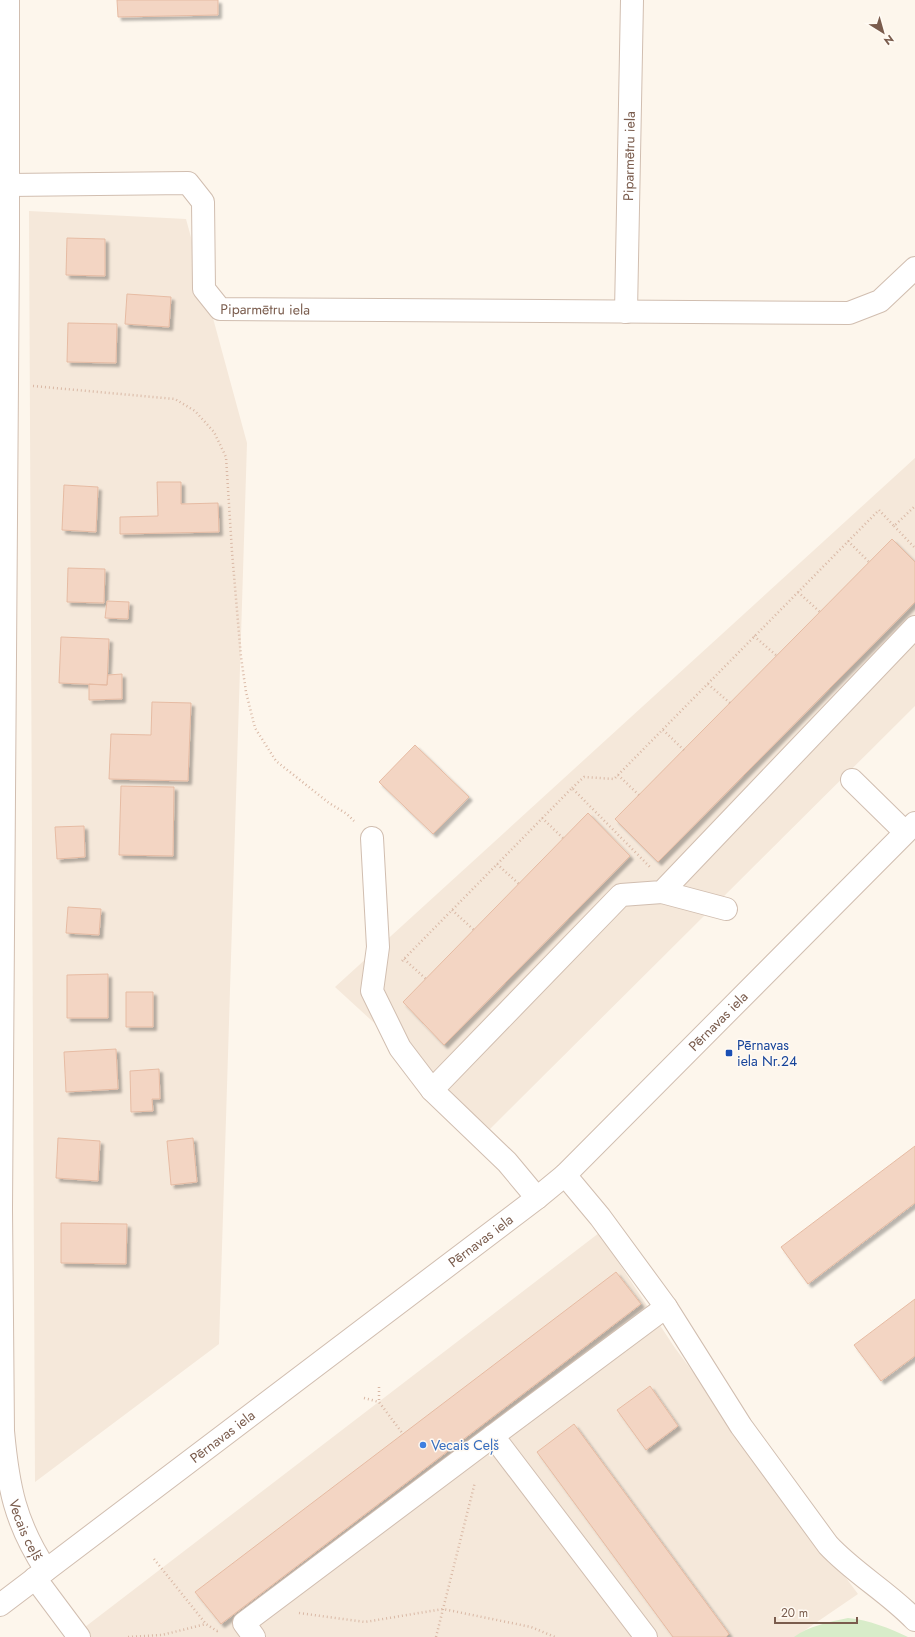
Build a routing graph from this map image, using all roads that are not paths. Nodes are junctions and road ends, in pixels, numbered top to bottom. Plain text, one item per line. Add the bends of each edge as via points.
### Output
1 (8, 0) edge
2 (632, 0) edge
3 (9, 185) junction
4 (915, 268) edge
5 (626, 312) junction
6 (3, 384) edge
7 (915, 628) edge
8 (852, 780) dead end
9 (910, 827) edge
10 (372, 838) road end
11 (665, 888) junction
12 (726, 909) dead end
13 (432, 1090) junction
14 (565, 1175) junction
15 (537, 1198) junction
16 (1, 1241) edge
17 (666, 1307) junction
18 (493, 1436) junction
19 (6, 1501) edge
20 (41, 1574) junction
21 (0, 1605) edge
22 (915, 1620) edge
23 (249, 1630) edge
24 (79, 1637) edge
25 (646, 1637) edge

1 - 3 street, Vecais ceļš
2 - 5 street, Piparmētru iela
3 - 5 street, Piparmētru iela via 188,183 203,202 204,289 220,309
3 - 6 street, Vecais ceļš
4 - 5 street, Piparmētru iela via 880,301 849,313
6 - 16 street, Vecais ceļš
7 - 11 street
8 - 9 street
9 - 14 street, Pērnavas iela
10 - 13 street via 378,947 372,991 400,1048
11 - 12 street
11 - 13 street via 621,895
13 - 15 street via 507,1162
14 - 15 street, Pērnavas iela
14 - 17 street via 600,1217
15 - 20 street, Pērnavas iela
16 - 19 street, Vecais ceļš
17 - 18 street
17 - 22 street via 741,1426 828,1545 840,1559 899,1603
18 - 23 street via 264,1609
18 - 25 street
19 - 20 street, Vecais ceļš via 17,1514
20 - 21 street, Pērnavas iela
20 - 24 street, Vecais ceļš

